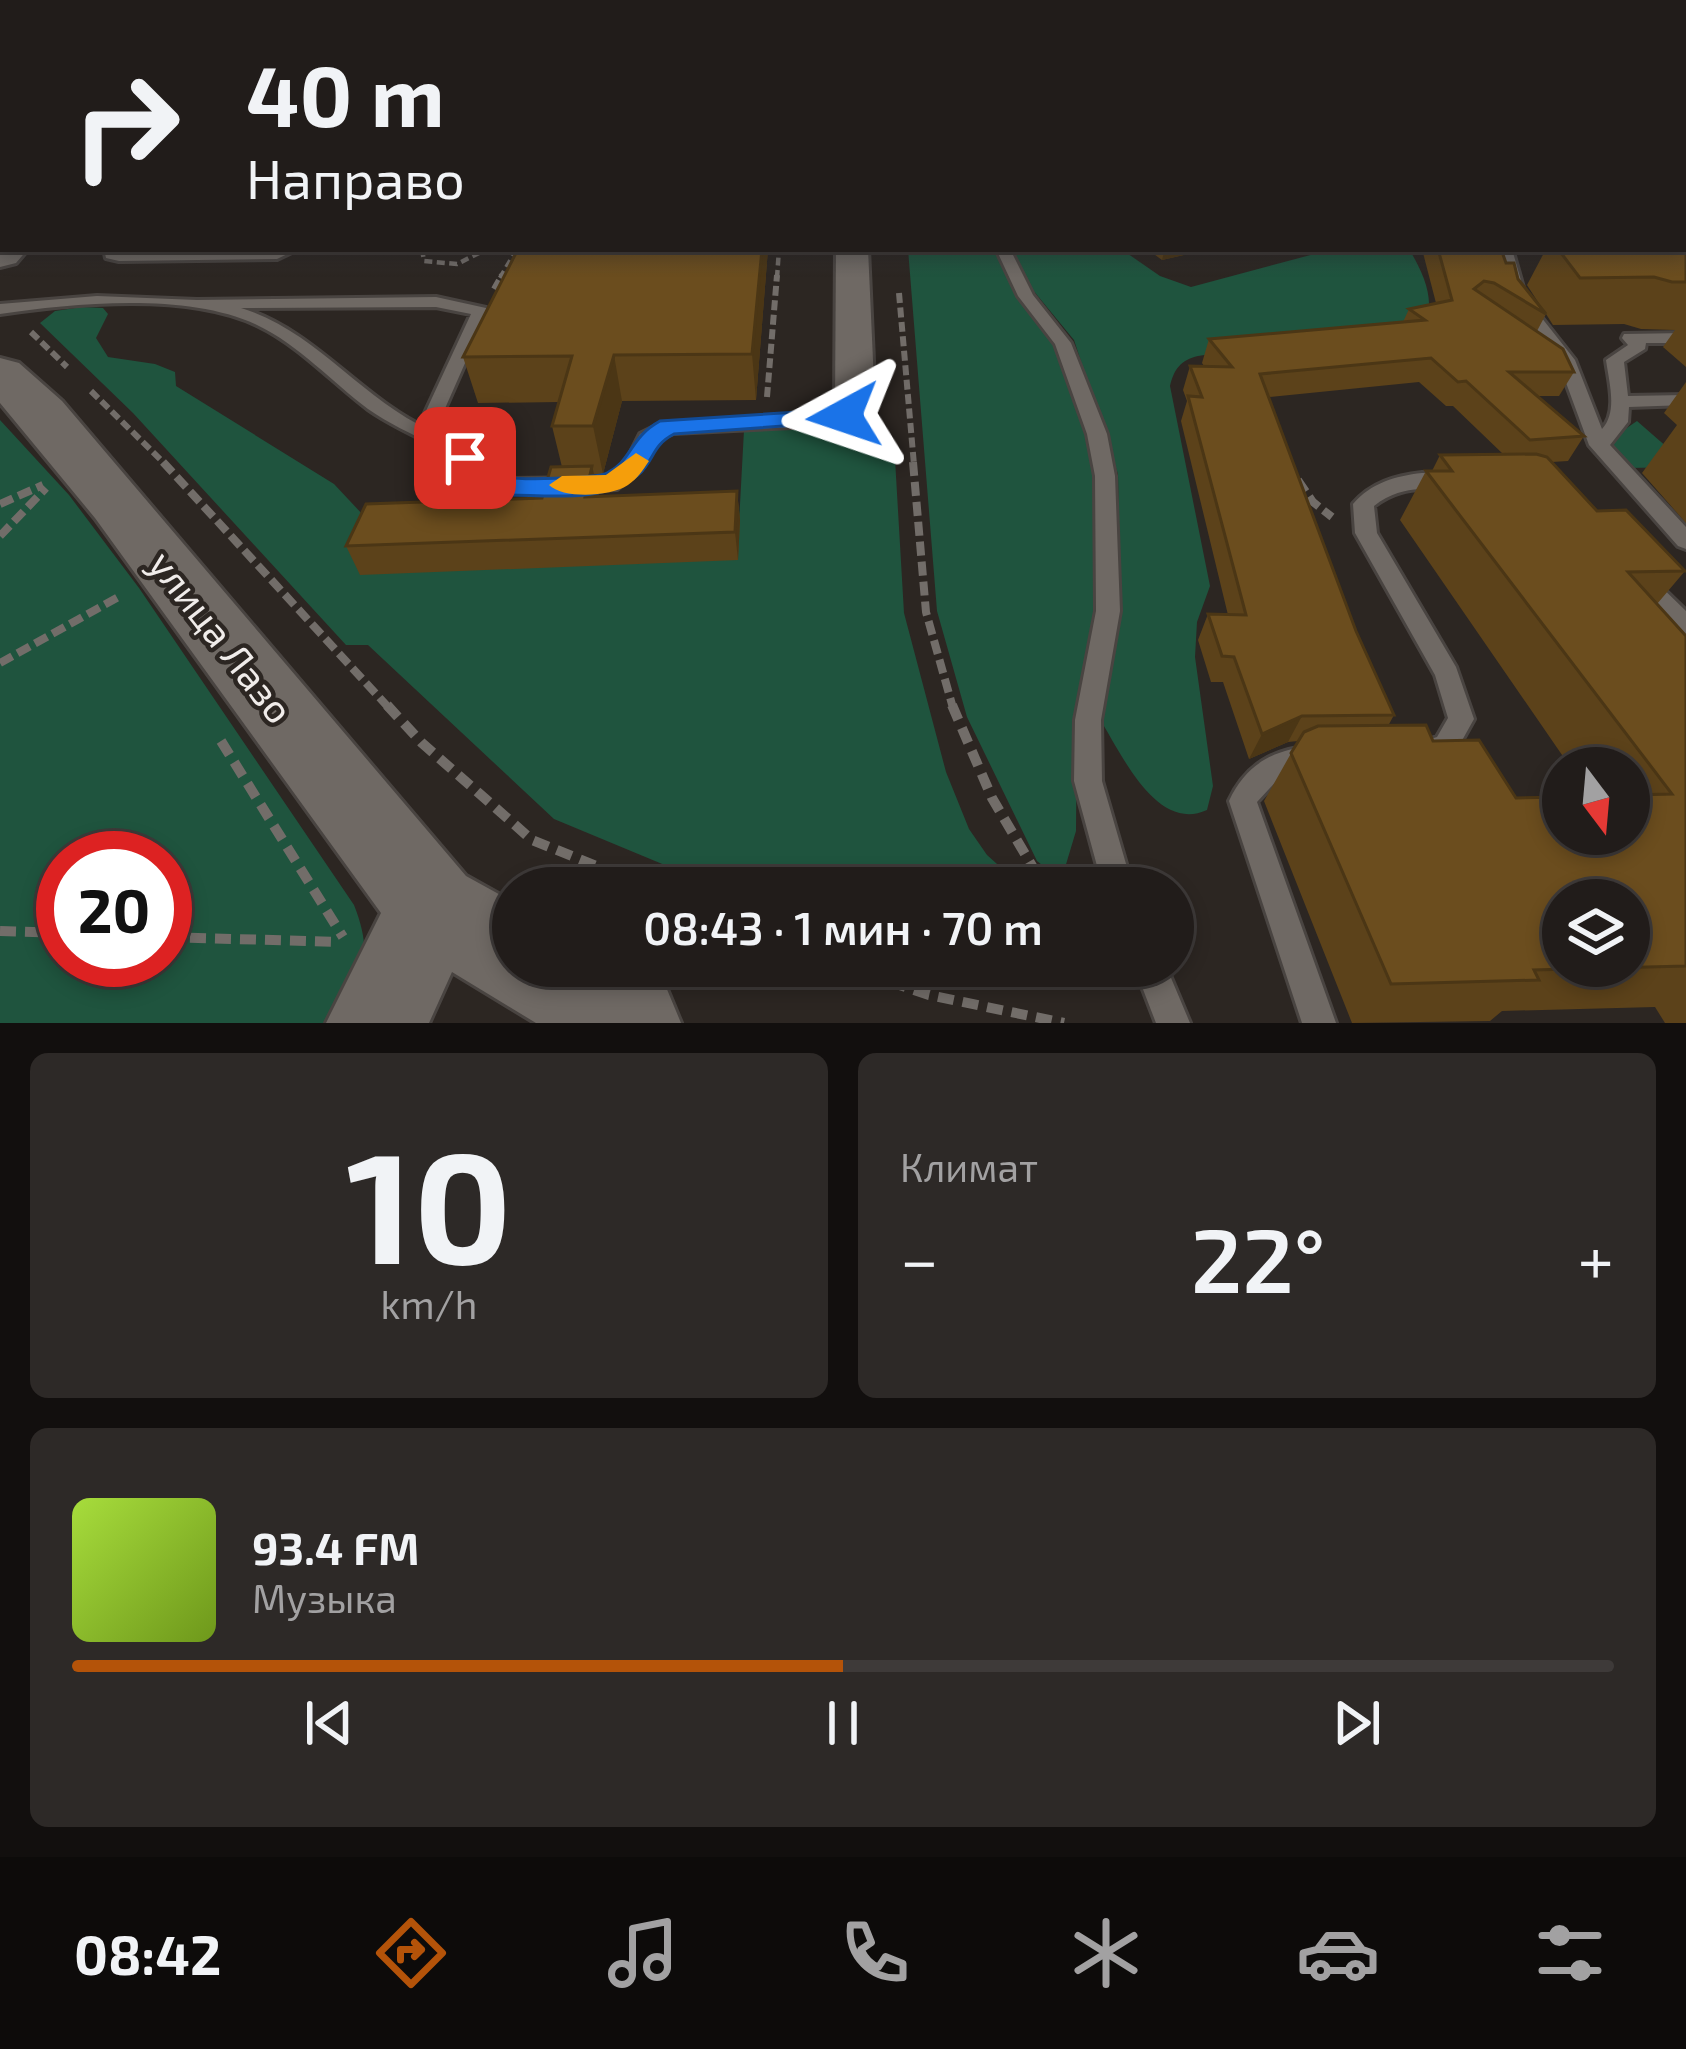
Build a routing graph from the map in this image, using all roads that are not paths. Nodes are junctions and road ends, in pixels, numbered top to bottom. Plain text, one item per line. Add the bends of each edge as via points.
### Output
1 (111, 252) edge
2 (284, 252) edge
3 (851, 252) edge
4 (1004, 252) edge
5 (1505, 252) edge
6 (201, 304) junction
7 (2, 330) edge
8 (1611, 335) dead end
9 (1686, 338) edge
10 (1635, 347) junction
11 (1539, 355) edge
12 (1572, 376) junction
13 (1686, 400) edge
14 (1620, 402) junction
15 (855, 405) joint
16 (443, 442) junction
17 (1599, 445) junction
18 (1465, 481) edge
19 (1686, 541) edge
20 (1625, 566) edge
21 (1686, 626) edge
22 (1351, 757) edge
23 (1409, 758) edge
24 (1112, 867) edge
25 (433, 908) junction
26 (492, 943) edge
27 (357, 974) edge
28 (568, 987) edge
29 (1158, 987) edge
30 (630, 1023) edge
31 (1173, 1023) edge
32 (1319, 1023) edge

1 - 2 lane
3 - 15 street
4 - 24 lane via 1063,343 1105,476 1108,611 1088,720 1088,781
5 - 12 lane via 1518,298
6 - 7 lane via 89,302
6 - 16 lane via 265,322 408,430
6 - 16 lane via 436,302 480,310 434,412
7 - 25 main road, улица Лазо via 42,413
8 - 10 lane
9 - 10 lane via 1630,338
10 - 14 lane via 1615,359
11 - 12 lane
12 - 17 lane
13 - 14 lane
14 - 17 lane via 1619,422
15 - 16 lane via 834,419 669,427 647,438 634,466 610,484 500,486
17 - 19 lane
18 - 23 lane via 1378,490 1363,504 1366,532 1447,674 1461,719 1446,745
20 - 21 lane
22 - 32 lane via 1288,758 1264,768 1243,801
25 - 26 main road, улица Лазо
25 - 27 main road
28 - 30 main road
29 - 31 lane

